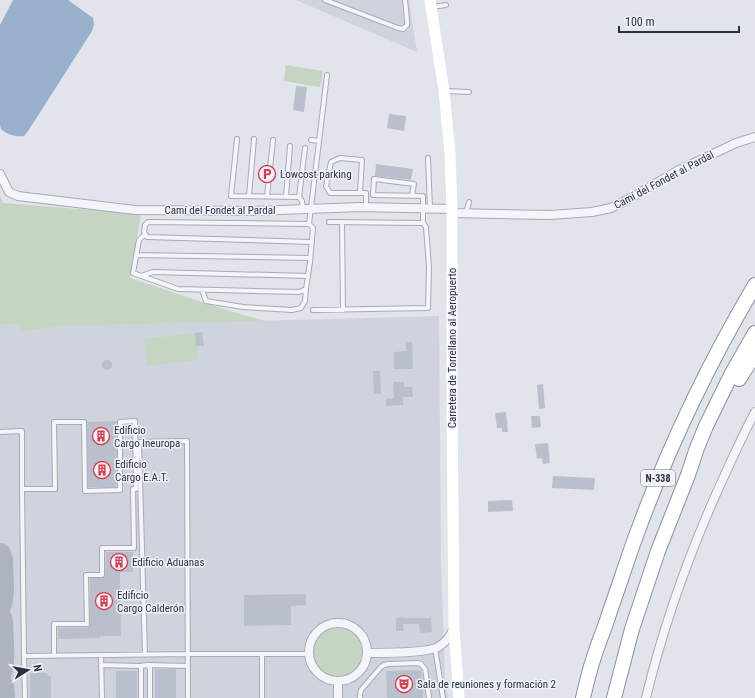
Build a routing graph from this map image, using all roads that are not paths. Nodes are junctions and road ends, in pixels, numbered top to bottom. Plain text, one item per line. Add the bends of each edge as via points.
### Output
1 (325, 0) edge
2 (404, 0) edge
3 (431, 4) edge
4 (446, 5) dead end
5 (327, 75) dead end
6 (444, 91) junction
7 (469, 92) dead end
8 (755, 138) edge
9 (237, 139) dead end
10 (254, 139) dead end
11 (273, 140) dead end
12 (311, 140) dead end
13 (319, 141) junction
14 (290, 146) dead end
15 (305, 148) dead end
16 (428, 158) dead end
17 (0, 174) edge
18 (360, 193) junction
19 (412, 195) junction
20 (248, 196) junction
21 (267, 196) junction
22 (286, 196) junction
23 (299, 196) junction
24 (469, 202) dead end
25 (366, 208) junction
26 (307, 209) junction
27 (427, 209) junction
28 (452, 211) junction
29 (466, 213) junction
30 (329, 222) dead end
31 (342, 222) junction
32 (423, 223) junction
33 (309, 224) junction
34 (145, 234) junction
35 (312, 242) junction
36 (136, 255) junction
37 (310, 258) junction
38 (141, 276) junction
39 (308, 276) junction
40 (755, 285) edge
41 (306, 289) junction
42 (202, 290) junction
43 (313, 310) dead end
44 (343, 310) junction
45 (755, 333) edge
46 (755, 354) edge
47 (755, 412) edge
48 (0, 432) edge
49 (688, 474) junction
50 (22, 489) junction
51 (610, 611) junction
52 (454, 628) junction
53 (435, 648) junction
54 (367, 653) junction
55 (188, 654) junction
56 (262, 654) junction
57 (309, 654) junction
58 (145, 655) junction
59 (24, 656) junction
60 (54, 656) junction
61 (101, 656) junction
62 (101, 665) junction
63 (147, 665) junction
64 (141, 666) junction
65 (188, 666) junction
66 (338, 681) junction
67 (25, 698) edge
68 (102, 698) edge
69 (141, 698) edge
70 (150, 698) edge
71 (188, 698) edge
72 (262, 698) edge
73 (338, 698) edge
74 (360, 698) edge
75 (430, 698) edge
76 (443, 698) edge
77 (459, 698) edge
78 (583, 698) edge
79 (590, 698) edge
80 (614, 698) edge
81 (646, 698) edge

1 - 2 lane via 403,28 408,20
3 - 4 lane
3 - 6 street, Carretera de Torrellano al Aeropuerto
5 - 13 lane
6 - 7 lane
6 - 28 street, Carretera de Torrellano al Aeropuerto
8 - 29 street, Camí del Fondet al Pardal via 736,143 677,171 612,208 550,215
9 - 20 lane via 231,196
10 - 20 lane
11 - 21 lane
12 - 13 lane
13 - 26 lane
14 - 22 lane
15 - 23 lane
16 - 27 lane
17 - 26 street, Camí del Fondet al Pardal via 9,192 18,196 135,210
18 - 18 lane via 362,160 340,158 331,162 326,186 330,193
18 - 25 lane via 366,193
19 - 19 lane via 373,195 374,179 414,184
19 - 27 lane via 423,196
20 - 21 lane
21 - 22 lane
22 - 23 lane
23 - 26 lane
24 - 29 lane
25 - 26 street, Camí del Fondet al Pardal
25 - 27 street, Camí del Fondet al Pardal
26 - 33 lane
27 - 28 street, Camí del Fondet al Pardal
27 - 32 lane
28 - 29 street, Camí del Fondet al Pardal
28 - 52 street, Carretera de Torrellano al Aeropuerto
30 - 31 lane
31 - 32 lane
31 - 44 lane
32 - 44 lane via 426,227 429,267 428,308
33 - 34 lane via 148,222 145,225
33 - 35 lane via 313,228
34 - 35 lane via 147,237
34 - 36 lane via 139,240
35 - 37 lane
36 - 37 lane
36 - 38 lane via 133,273
37 - 39 lane
38 - 39 lane via 153,272
38 - 42 lane via 178,289
39 - 41 lane
40 - 51 highway, N-338 via 718,349 682,424 640,525
41 - 42 lane via 299,292
41 - 42 lane via 305,301 301,308 292,310 243,307 206,301
43 - 44 lane
45 - 49 highway, N-338 via 706,426
46 - 49 highway via 738,380 701,455
47 - 81 street via 716,492 687,564 672,605
48 - 50 lane via 22,431
49 - 80 highway, N-338 via 655,558 632,629
50 - 59 lane
50 - 60 lane via 55,489 54,422 84,422 85,491 120,490 120,422 135,421 134,548 102,548 102,575 86,575 87,624 54,624
51 - 78 highway via 592,660
51 - 79 highway, N-338
52 - 53 street
52 - 77 street, Carretera de Torrellano al Aeropuerto
53 - 54 street
53 - 76 lane
54 - 57 street via 362,635 347,624 337,623 328,624 313,636
54 - 66 street via 361,670 355,676
55 - 56 lane
55 - 58 lane
55 - 58 lane via 187,441 180,441 139,442
55 - 65 lane
56 - 57 lane
56 - 72 lane
57 - 66 street via 311,663 318,673 329,680
58 - 61 lane
59 - 60 lane
59 - 67 lane
60 - 61 lane
61 - 62 lane
62 - 64 lane
62 - 68 lane
63 - 64 lane
63 - 65 lane
63 - 70 lane via 150,668
64 - 69 lane
65 - 71 lane
66 - 73 street
74 - 75 lane via 361,690 380,667 388,664 418,663 425,669

